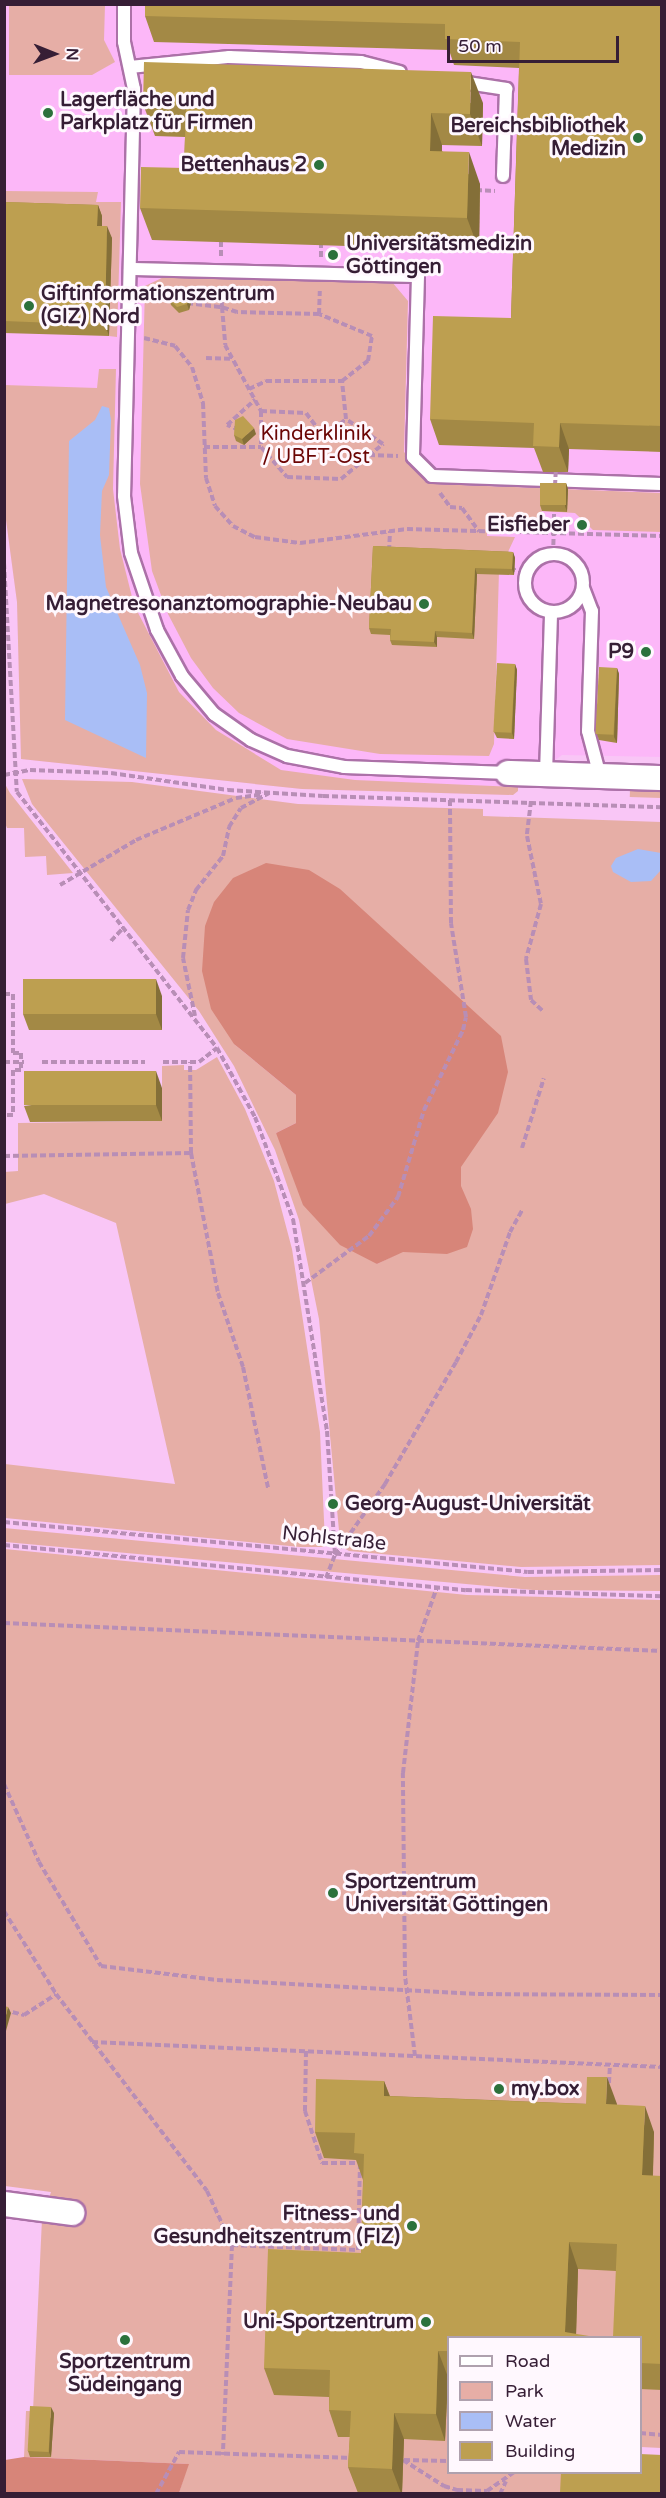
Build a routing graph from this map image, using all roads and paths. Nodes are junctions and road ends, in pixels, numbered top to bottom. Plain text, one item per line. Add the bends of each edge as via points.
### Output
1 (123, 4) edge
2 (130, 67) junction
3 (412, 74) edge
4 (447, 80) edge
5 (503, 176) dead end
6 (473, 190) dead end
7 (504, 191) dead end
8 (321, 233) edge
9 (130, 269) junction
10 (320, 273) junction
11 (319, 314) junction
12 (128, 337) junction
13 (206, 358) dead end
14 (230, 359) junction
15 (342, 381) junction
16 (249, 388) junction
17 (255, 400) junction
18 (261, 411) junction
19 (346, 419) junction
20 (245, 433) edge
21 (204, 447) junction
22 (261, 447) junction
23 (368, 455) junction
24 (413, 457) junction
25 (556, 460) edge
26 (433, 483) dead end
27 (662, 484) edge
28 (555, 495) edge
29 (554, 506) edge
30 (390, 531) junction
31 (480, 532) junction
32 (553, 536) junction
33 (662, 536) edge
34 (389, 552) edge
35 (552, 554) junction
36 (4, 563) edge
37 (503, 566) edge
38 (526, 574) junction
39 (583, 588) junction
40 (552, 612) junction
41 (4, 747) edge
42 (13, 748) junction
43 (13, 771) junction
44 (508, 773) joint
45 (546, 774) junction
46 (4, 775) edge
47 (600, 776) junction
48 (662, 778) edge
49 (271, 792) junction
50 (450, 800) junction
51 (530, 802) junction
52 (662, 807) edge
53 (80, 872) junction
54 (60, 885) dead end
55 (124, 927) junction
56 (111, 941) dead end
57 (4, 994) edge
58 (543, 1011) dead end
59 (196, 1020) junction
60 (218, 1048) junction
61 (4, 1062) edge
62 (22, 1062) junction
63 (42, 1062) dead end
64 (145, 1062) dead end
65 (163, 1062) dead end
66 (190, 1062) junction
67 (544, 1078) dead end
68 (4, 1115) edge
69 (522, 1148) dead end
70 (191, 1154) junction
71 (4, 1155) edge
72 (522, 1210) dead end
73 (305, 1283) junction
74 (268, 1488) dead end
75 (4, 1522) edge
76 (4, 1545) edge
77 (335, 1555) junction
78 (662, 1570) edge
79 (326, 1578) junction
80 (437, 1587) junction
81 (662, 1596) edge
82 (4, 1623) edge
83 (418, 1641) junction
84 (662, 1650) edge
85 (4, 1784) edge
86 (4, 1911) edge
87 (407, 1990) junction
88 (56, 1994) junction
89 (662, 1995) edge
90 (6, 2011) edge
91 (6, 2019) edge
92 (91, 2042) junction
93 (306, 2051) junction
94 (416, 2056) junction
95 (610, 2065) junction
96 (662, 2067) edge
97 (609, 2083) edge
98 (4, 2204) edge
99 (72, 2213) dead end
100 (188, 2231) dead end
101 (232, 2245) junction
102 (358, 2250) junction
103 (365, 2250) edge
104 (642, 2433) edge
105 (662, 2434) edge
106 (223, 2455) junction
107 (360, 2458) edge
108 (447, 2461) edge
109 (512, 2474) edge
110 (506, 2480) junction
111 (156, 2493) edge
112 (500, 2493) edge

1 - 2 lane via 124,42
2 - 3 lane via 229,57 361,62
2 - 9 lane via 134,97
4 - 5 lane via 506,88
6 - 7 path
8 - 10 path
9 - 10 lane
9 - 12 lane
10 - 11 path
10 - 24 lane via 418,276
11 - 14 path via 237,312 222,307
11 - 15 path via 372,336 368,361
12 - 21 path via 158,339 175,346 192,367 203,403
12 - 44 lane via 124,496 131,553 157,630 182,676 214,714 251,740 287,756 328,766
13 - 14 path
14 - 16 path
15 - 16 path via 266,381
15 - 19 path
16 - 17 path
17 - 18 path
17 - 20 path via 227,425
18 - 19 path via 306,413 319,430 333,430
18 - 22 path
19 - 23 path via 383,444
21 - 22 path
21 - 30 path via 206,478 215,506 233,526 255,537 300,543
22 - 23 path via 287,477 341,479
23 - 24 path
24 - 27 lane via 432,476
25 - 28 path, bridge
26 - 31 path via 450,507 462,508
29 - 32 path, bridge
30 - 31 path
30 - 34 path
31 - 32 path
32 - 33 path
32 - 35 path
35 - 38 lane via 537,560
35 - 39 lane via 575,563 582,575
36 - 42 path via 10,609
37 - 38 path
38 - 40 lane via 525,588 530,600
39 - 40 lane via 570,607
39 - 47 lane via 592,611 588,731
40 - 45 lane
41 - 42 path
42 - 43 path
43 - 46 path
43 - 49 path via 111,773
43 - 53 path via 21,798
44 - 45 street
45 - 47 street
47 - 48 street
49 - 50 path
49 - 53 path via 236,798 136,840
49 - 59 path via 241,808 229,827 223,856 196,890 188,910 183,958
50 - 51 path
50 - 73 path via 451,923 466,1017 463,1030 424,1110 398,1197 369,1236
51 - 52 path
51 - 58 path via 528,843 541,904 526,959 531,1000
53 - 54 path
53 - 55 path
55 - 56 path
55 - 59 path
57 - 62 path via 13,994 13,1053 21,1053
59 - 60 path
60 - 66 path via 199,1062
60 - 73 path via 255,1117 276,1169 293,1219
61 - 62 path
62 - 68 path via 21,1070 13,1070 14,1115
63 - 64 path
65 - 66 path
66 - 70 path
67 - 69 path
70 - 71 path
70 - 74 path via 218,1293 243,1367
72 - 77 path via 510,1232 481,1315 456,1362 385,1484
73 - 77 path via 327,1431
75 - 77 path, Nohlstraße
76 - 79 path
77 - 78 path, Nohlstraße via 528,1572
77 - 79 path
79 - 80 path
80 - 81 path
80 - 83 path
82 - 83 path
83 - 84 path
83 - 87 path via 404,1773 401,1873
85 - 87 path via 39,1862 101,1966 217,1980
86 - 88 path
87 - 89 path
87 - 94 path
88 - 90 path via 24,2015
88 - 92 path
90 - 91 path
92 - 93 path
92 - 101 path via 207,2191
93 - 94 path
93 - 102 path via 305,2111 322,2163 360,2163
94 - 95 path
95 - 96 path
95 - 97 path
98 - 99 street
100 - 101 path
101 - 102 path
101 - 106 path
102 - 103 path
104 - 105 path
106 - 107 path
106 - 111 path via 179,2452
108 - 110 path via 403,2460 457,2490 487,2491
109 - 110 path
110 - 112 path

